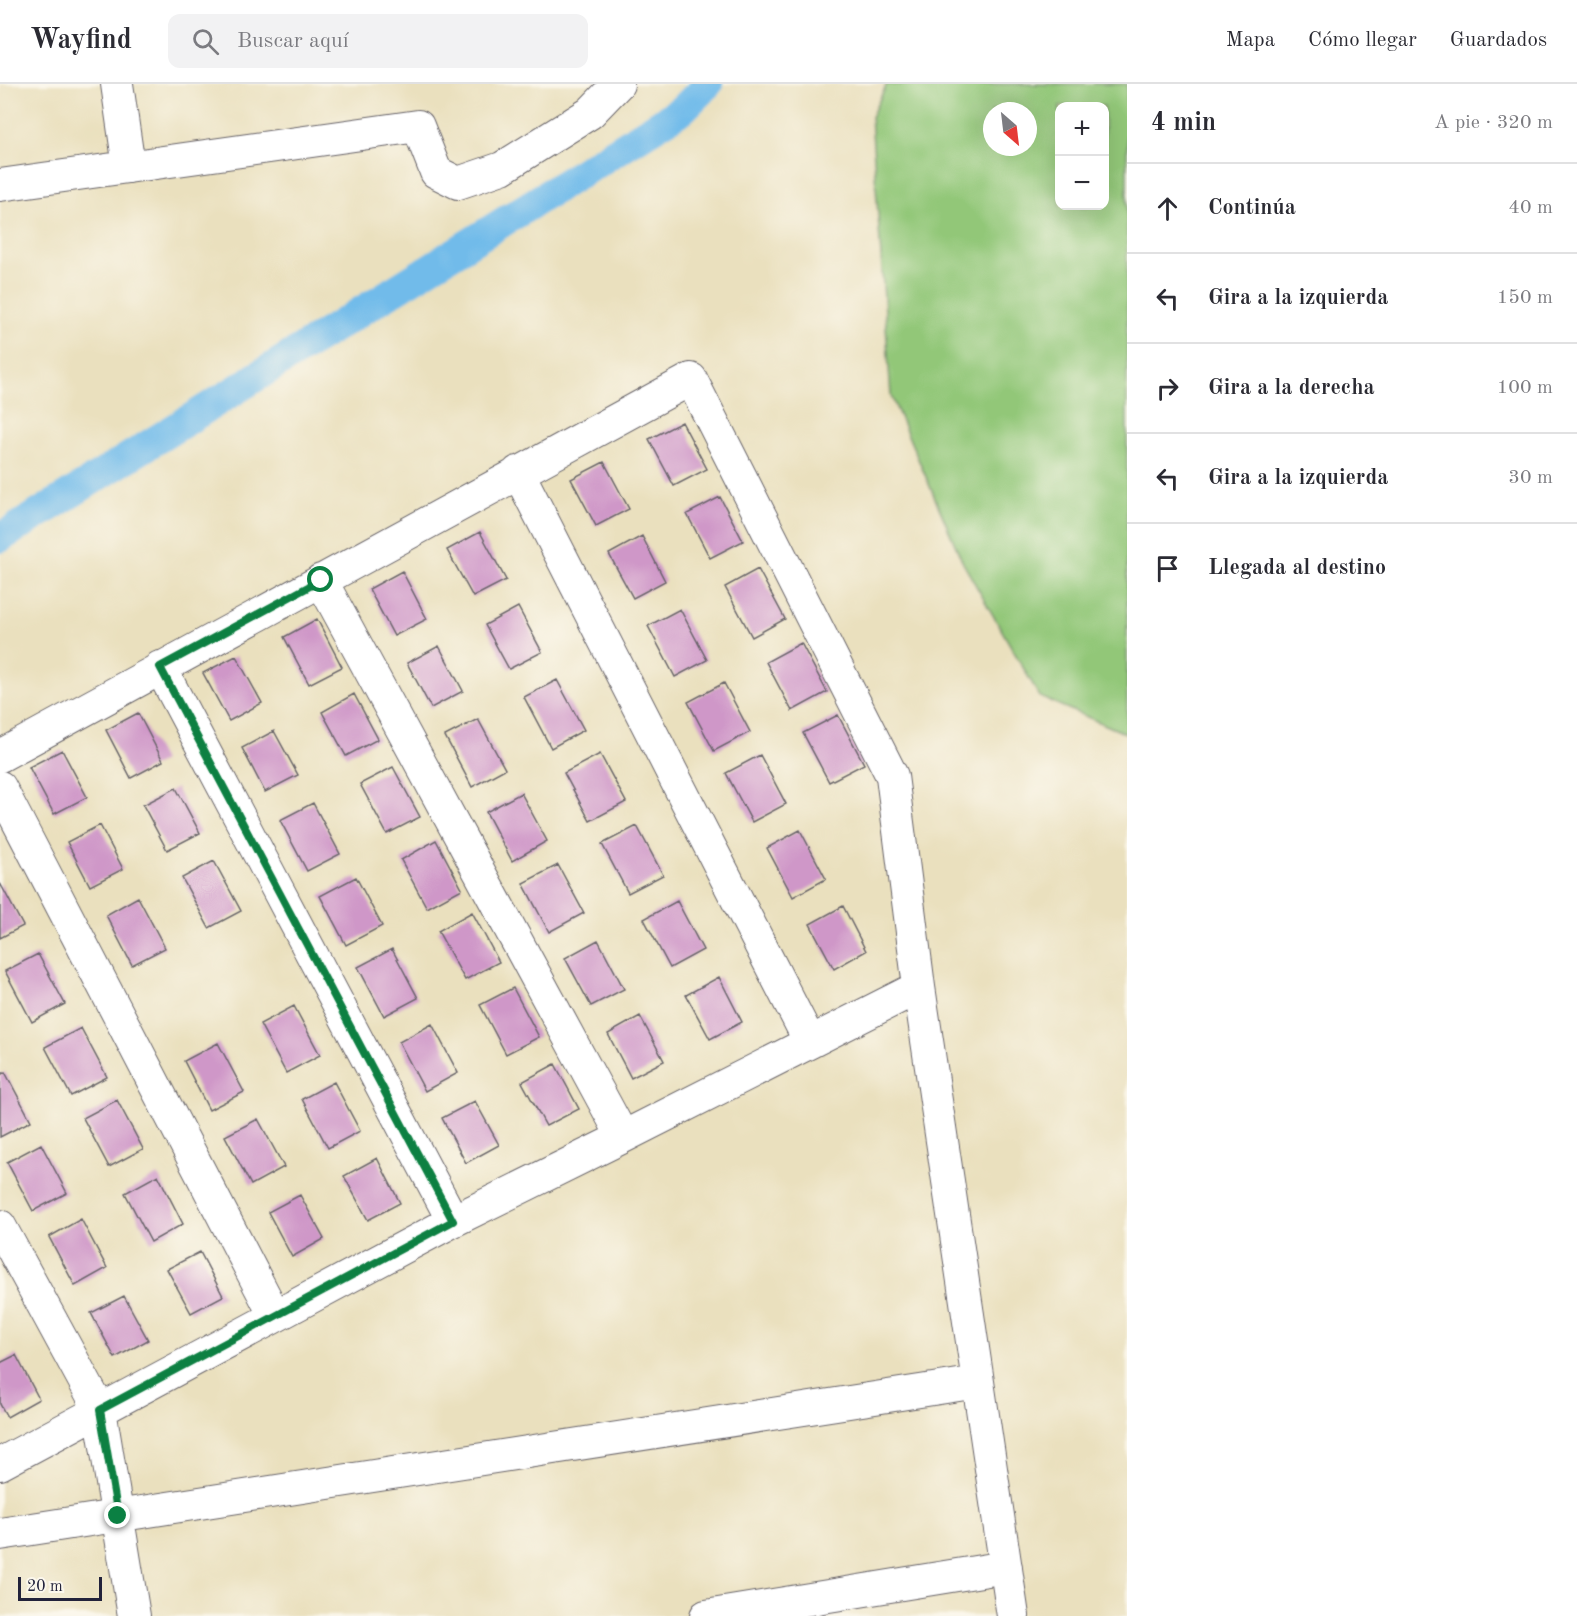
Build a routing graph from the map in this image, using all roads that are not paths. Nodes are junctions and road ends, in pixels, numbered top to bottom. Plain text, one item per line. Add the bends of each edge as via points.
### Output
1 (117, 84) edge
2 (618, 84) edge
3 (129, 166) junction
4 (0, 185) edge
5 (518, 472) junction
6 (321, 580) junction
7 (160, 667) junction
8 (0, 756) edge
9 (0, 787) edge
10 (919, 987) junction
11 (810, 1042) junction
12 (623, 1137) junction
13 (453, 1221) junction
14 (0, 1226) edge
15 (274, 1316) junction
16 (978, 1382) junction
17 (100, 1410) junction
18 (0, 1464) edge
19 (118, 1516) junction
20 (0, 1534) edge
21 (1006, 1567) junction
22 (134, 1616) edge
23 (706, 1616) edge
24 (1013, 1616) edge

1 - 3 street
2 - 3 street via 580,120 502,168 458,183 436,172 418,126
3 - 4 street
5 - 6 street
5 - 10 street via 691,379 892,776
5 - 11 street
6 - 7 street
6 - 12 street
7 - 8 street
7 - 13 street
9 - 15 street
10 - 11 street
10 - 16 street
11 - 12 street
12 - 13 street
13 - 15 street
14 - 17 street
15 - 17 street
16 - 19 street
16 - 21 street
17 - 18 street
17 - 19 street
19 - 20 street
19 - 22 street
21 - 23 street
21 - 24 street

